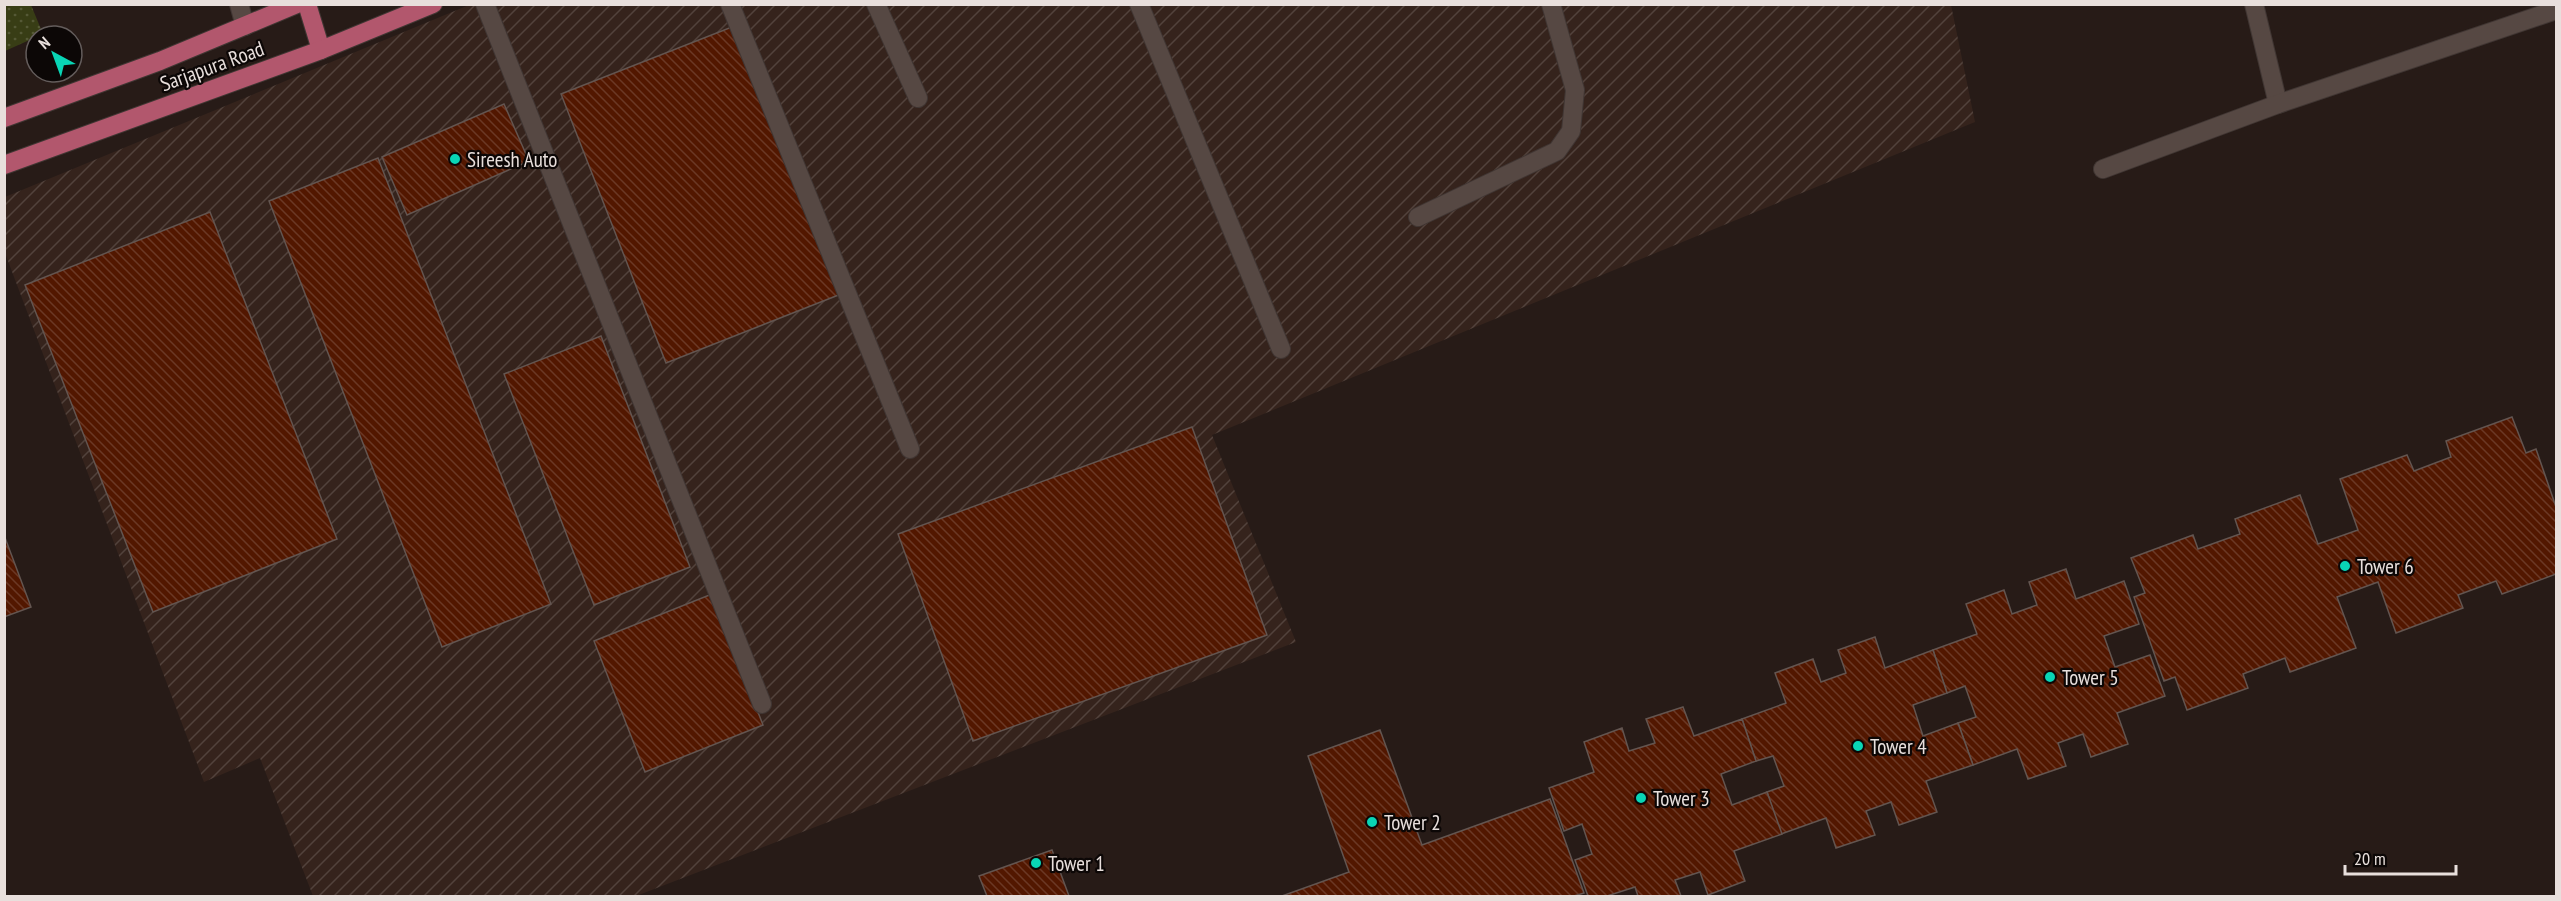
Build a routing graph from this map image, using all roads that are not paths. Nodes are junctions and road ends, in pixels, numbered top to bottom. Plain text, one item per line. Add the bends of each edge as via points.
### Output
1 (239, 4) edge
2 (297, 4) edge
3 (307, 4) edge
4 (433, 4) edge
5 (485, 4) edge
6 (730, 4) edge
7 (876, 4) edge
8 (1139, 4) edge
9 (1551, 4) edge
10 (2254, 4) edge
11 (2556, 10) edge
12 (245, 26) junction
13 (321, 51) junction
14 (918, 98) dead end
15 (2278, 104) junction
16 (4, 118) edge
17 (4, 165) edge
18 (2103, 169) dead end
19 (1418, 217) dead end
20 (1281, 350) dead end
21 (910, 449) dead end
22 (762, 704) dead end

1 - 12 street
2 - 12 main road, Sarjapura Road
3 - 13 main road
4 - 13 main road, Sarjapura Road
5 - 22 street
6 - 21 street
7 - 14 street
8 - 20 street
9 - 19 street via 1575,90 1571,131 1557,152
10 - 15 street
11 - 15 street
12 - 16 main road, Sarjapura Road
13 - 17 main road, Sarjapura Road
15 - 18 street

